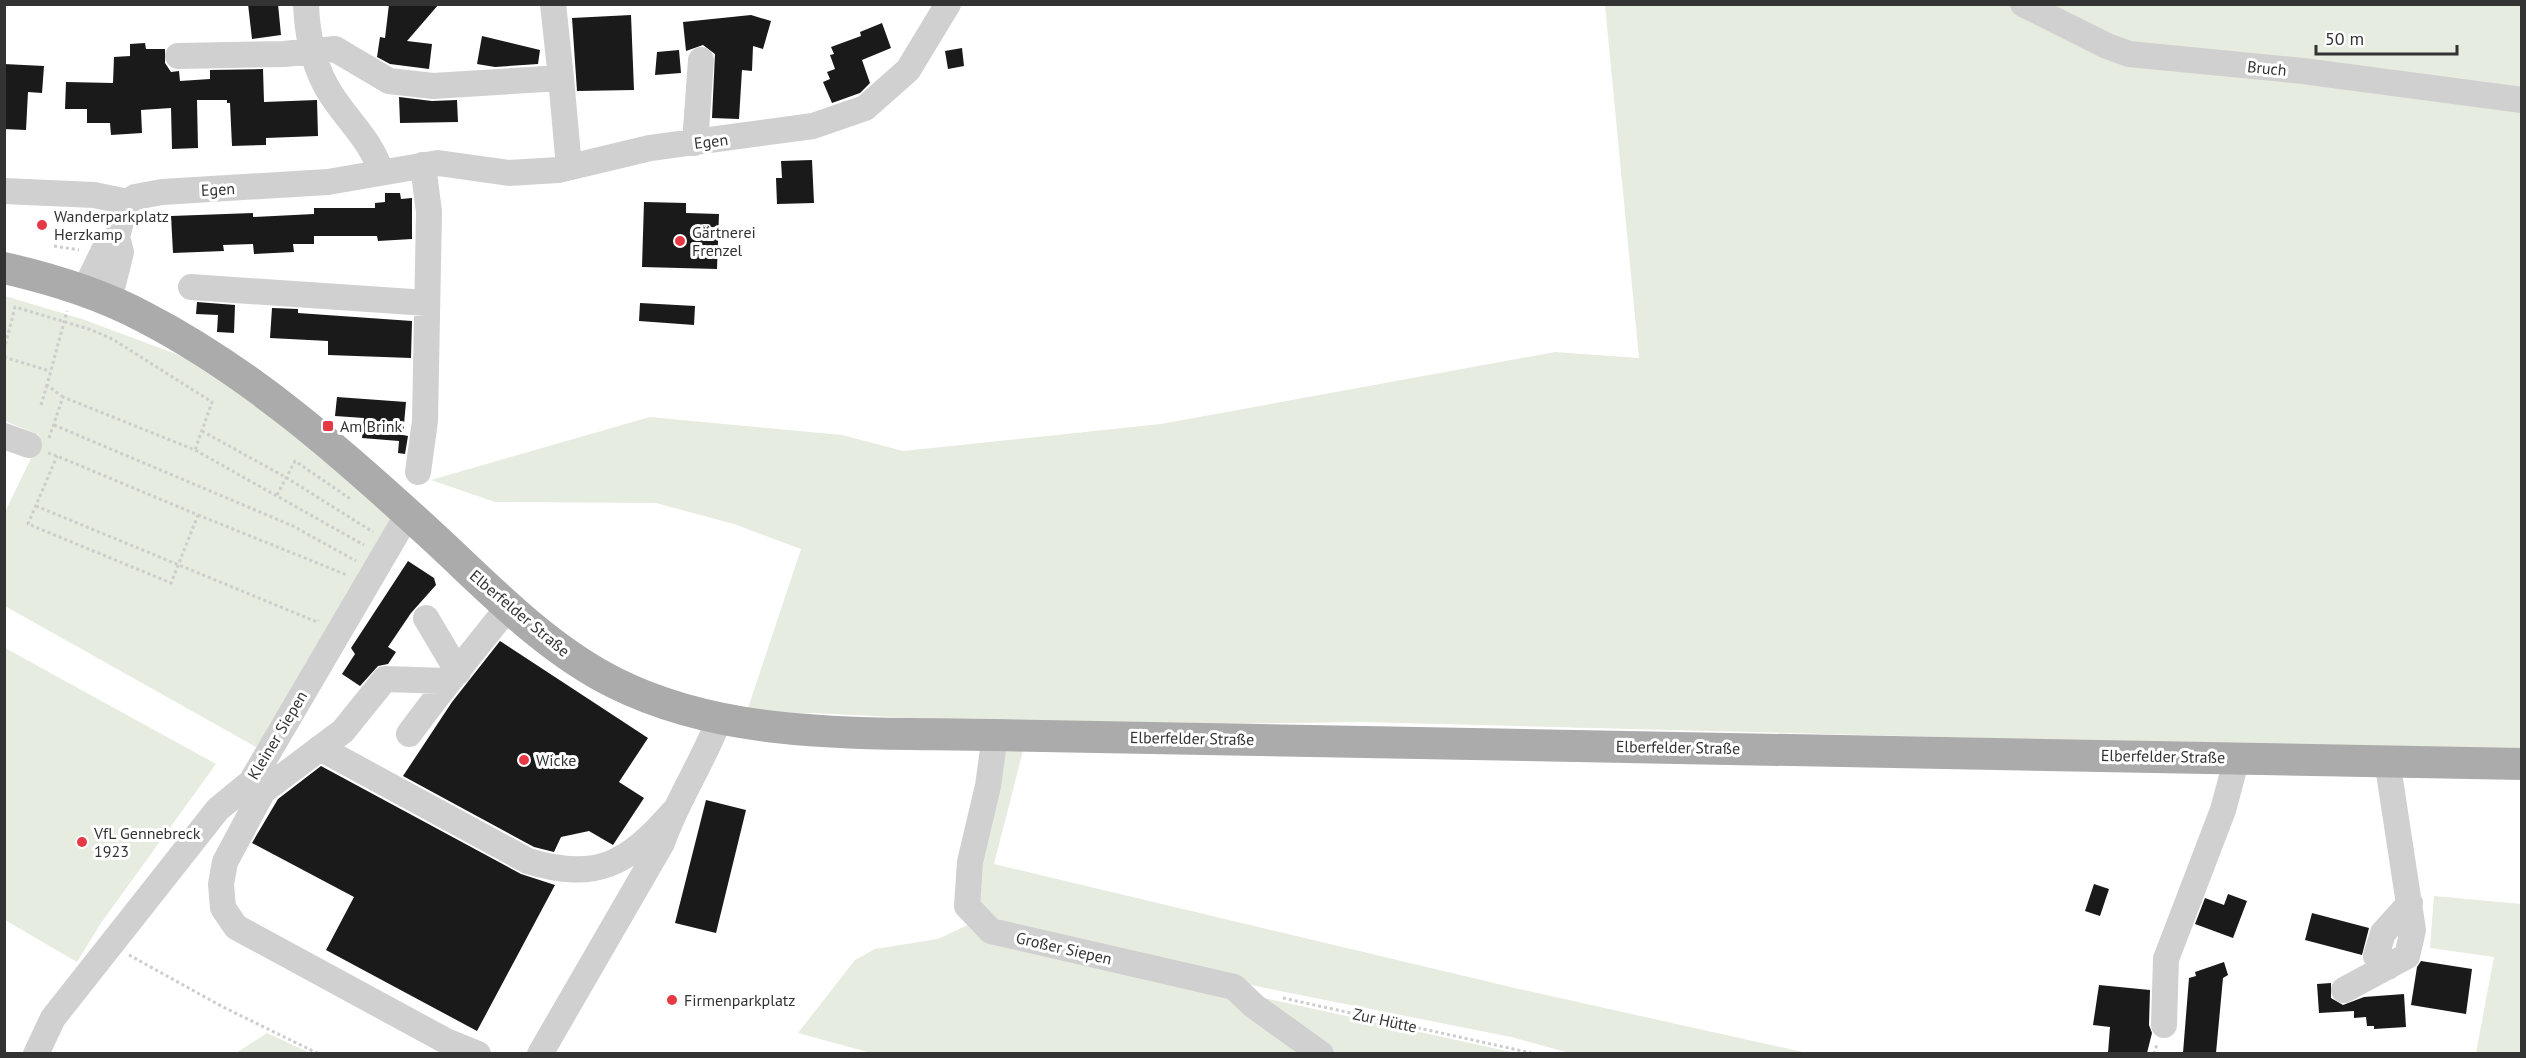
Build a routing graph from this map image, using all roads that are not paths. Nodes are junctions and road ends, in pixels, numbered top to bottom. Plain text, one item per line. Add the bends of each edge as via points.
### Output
1 (306, 4) edge
2 (553, 4) edge
3 (948, 4) edge
4 (2023, 4) edge
5 (314, 51) junction
6 (178, 56) dead end
7 (701, 60) dead end
8 (561, 78) junction
9 (2522, 100) edge
10 (695, 143) junction
11 (423, 165) junction
12 (569, 167) junction
13 (381, 173) junction
14 (4, 191) edge
15 (128, 202) junction
16 (4, 268) edge
17 (191, 287) dead end
18 (89, 293) junction
19 (427, 303) junction
20 (4, 436) edge
21 (29, 445) dead end
22 (418, 472) dead end
23 (408, 514) junction
24 (509, 606) junction
25 (426, 618) dead end
26 (453, 677) junction
27 (720, 717) junction
28 (409, 734) dead end
29 (995, 735) junction
30 (320, 748) junction
31 (2237, 758) junction
32 (2386, 760) junction
33 (2522, 764) edge
34 (673, 812) junction
35 (2344, 990) dead end
36 (2164, 1025) dead end
37 (36, 1053) edge
38 (478, 1053) edge
39 (540, 1053) edge
40 (1321, 1053) edge

1 - 5 street
2 - 8 street
3 - 10 street, Egen via 908,70 865,108 813,126
4 - 9 street, Bruch via 2129,54 2303,71
5 - 6 street
5 - 8 street via 335,49 389,81 434,86
5 - 13 street via 326,86 369,147
7 - 10 street
8 - 12 street
10 - 12 street, Egen via 650,148
11 - 12 street, Egen via 458,164 509,173
11 - 13 street, Egen
11 - 19 street via 429,212
13 - 15 street, Egen via 328,182 162,192
14 - 15 street, Egen via 94,195
15 - 18 street via 117,237 106,246
16 - 18 main road, Elberfelder Straße
17 - 19 street
18 - 23 main road, Elberfelder Straße via 176,335 274,401
19 - 22 street via 425,421
20 - 21 street
23 - 24 main road, Elberfelder Straße
23 - 37 street, Kleiner Siepen via 354,577 251,782 218,810 53,1018
24 - 26 street
24 - 27 main road, Elberfelder Straße via 561,650 613,682 661,702
25 - 26 street
26 - 28 street
26 - 30 street via 385,679 343,731
27 - 29 main road, Elberfelder Straße via 801,730
27 - 34 street via 708,749
29 - 31 main road, Elberfelder Straße
29 - 40 street, Großer Siepen via 970,862 967,906 991,931 1234,987 1254,1006
30 - 34 street via 528,861 557,870 608,865 642,844
30 - 38 street via 263,791 225,862 221,884 223,908 236,927 446,1041
31 - 32 main road, Elberfelder Straße
31 - 36 street via 2223,810 2166,959
32 - 33 main road, Elberfelder Straße
32 - 35 street via 2413,930 2407,956
34 - 39 street via 662,843

